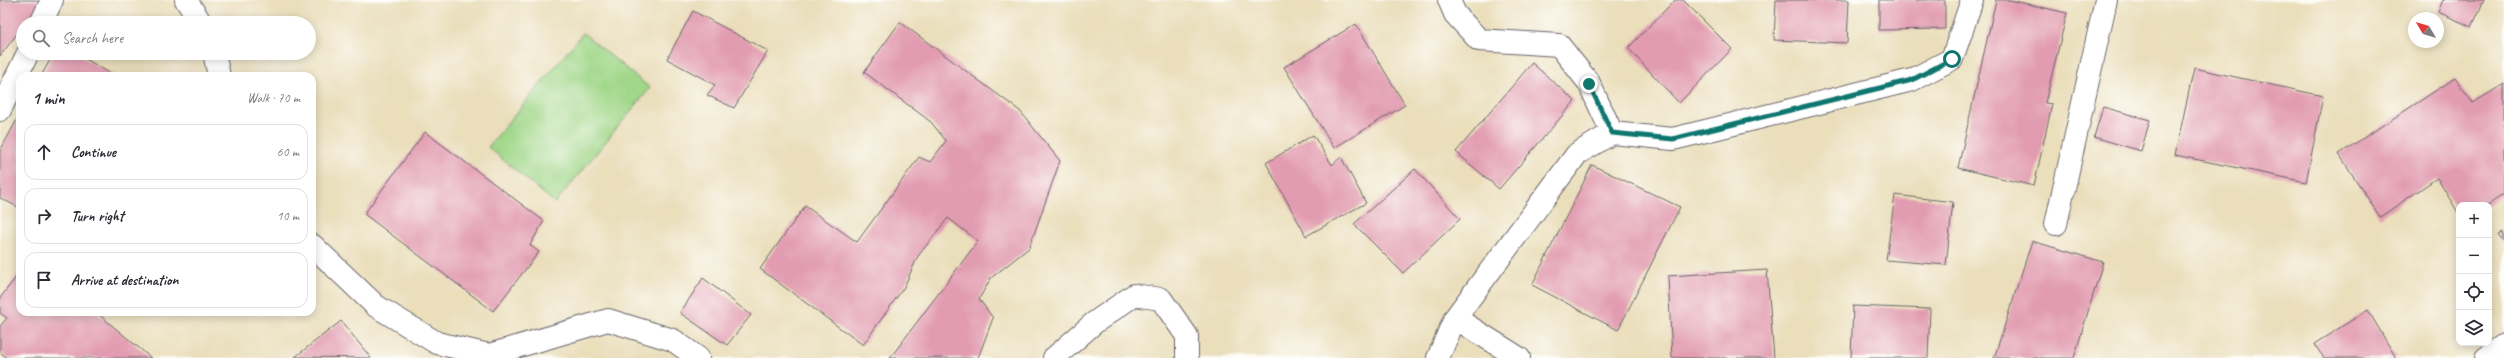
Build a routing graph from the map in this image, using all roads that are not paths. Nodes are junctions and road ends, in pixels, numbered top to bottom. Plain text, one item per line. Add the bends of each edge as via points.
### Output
1 (52, 0) edge
2 (186, 0) edge
3 (1449, 0) edge
4 (1972, 0) edge
5 (2106, 0) edge
6 (45, 16) edge
7 (196, 16) edge
8 (25, 60) edge
9 (216, 60) edge
10 (19, 72) edge
11 (218, 72) edge
12 (16, 77) edge
13 (0, 110) edge
14 (1612, 133) junction
15 (2056, 224) dead end
16 (316, 249) edge
17 (1455, 318) junction
18 (2504, 345) edge
19 (698, 358) edge
20 (1054, 358) edge
21 (1187, 358) edge
22 (1438, 358) edge
23 (1519, 358) edge
24 (2486, 358) edge

1 - 6 street
2 - 7 street
3 - 14 street via 1455,14 1479,40 1559,45 1589,84
4 - 14 street via 1952,59 1912,80 1673,139
5 - 15 street
8 - 10 street
9 - 11 street
12 - 13 street
14 - 17 street via 1577,154
16 - 19 street via 376,306 437,343 489,355 608,320 673,340
17 - 22 street
17 - 23 street
18 - 24 street
20 - 21 street via 1094,323 1134,295 1161,299 1187,336

